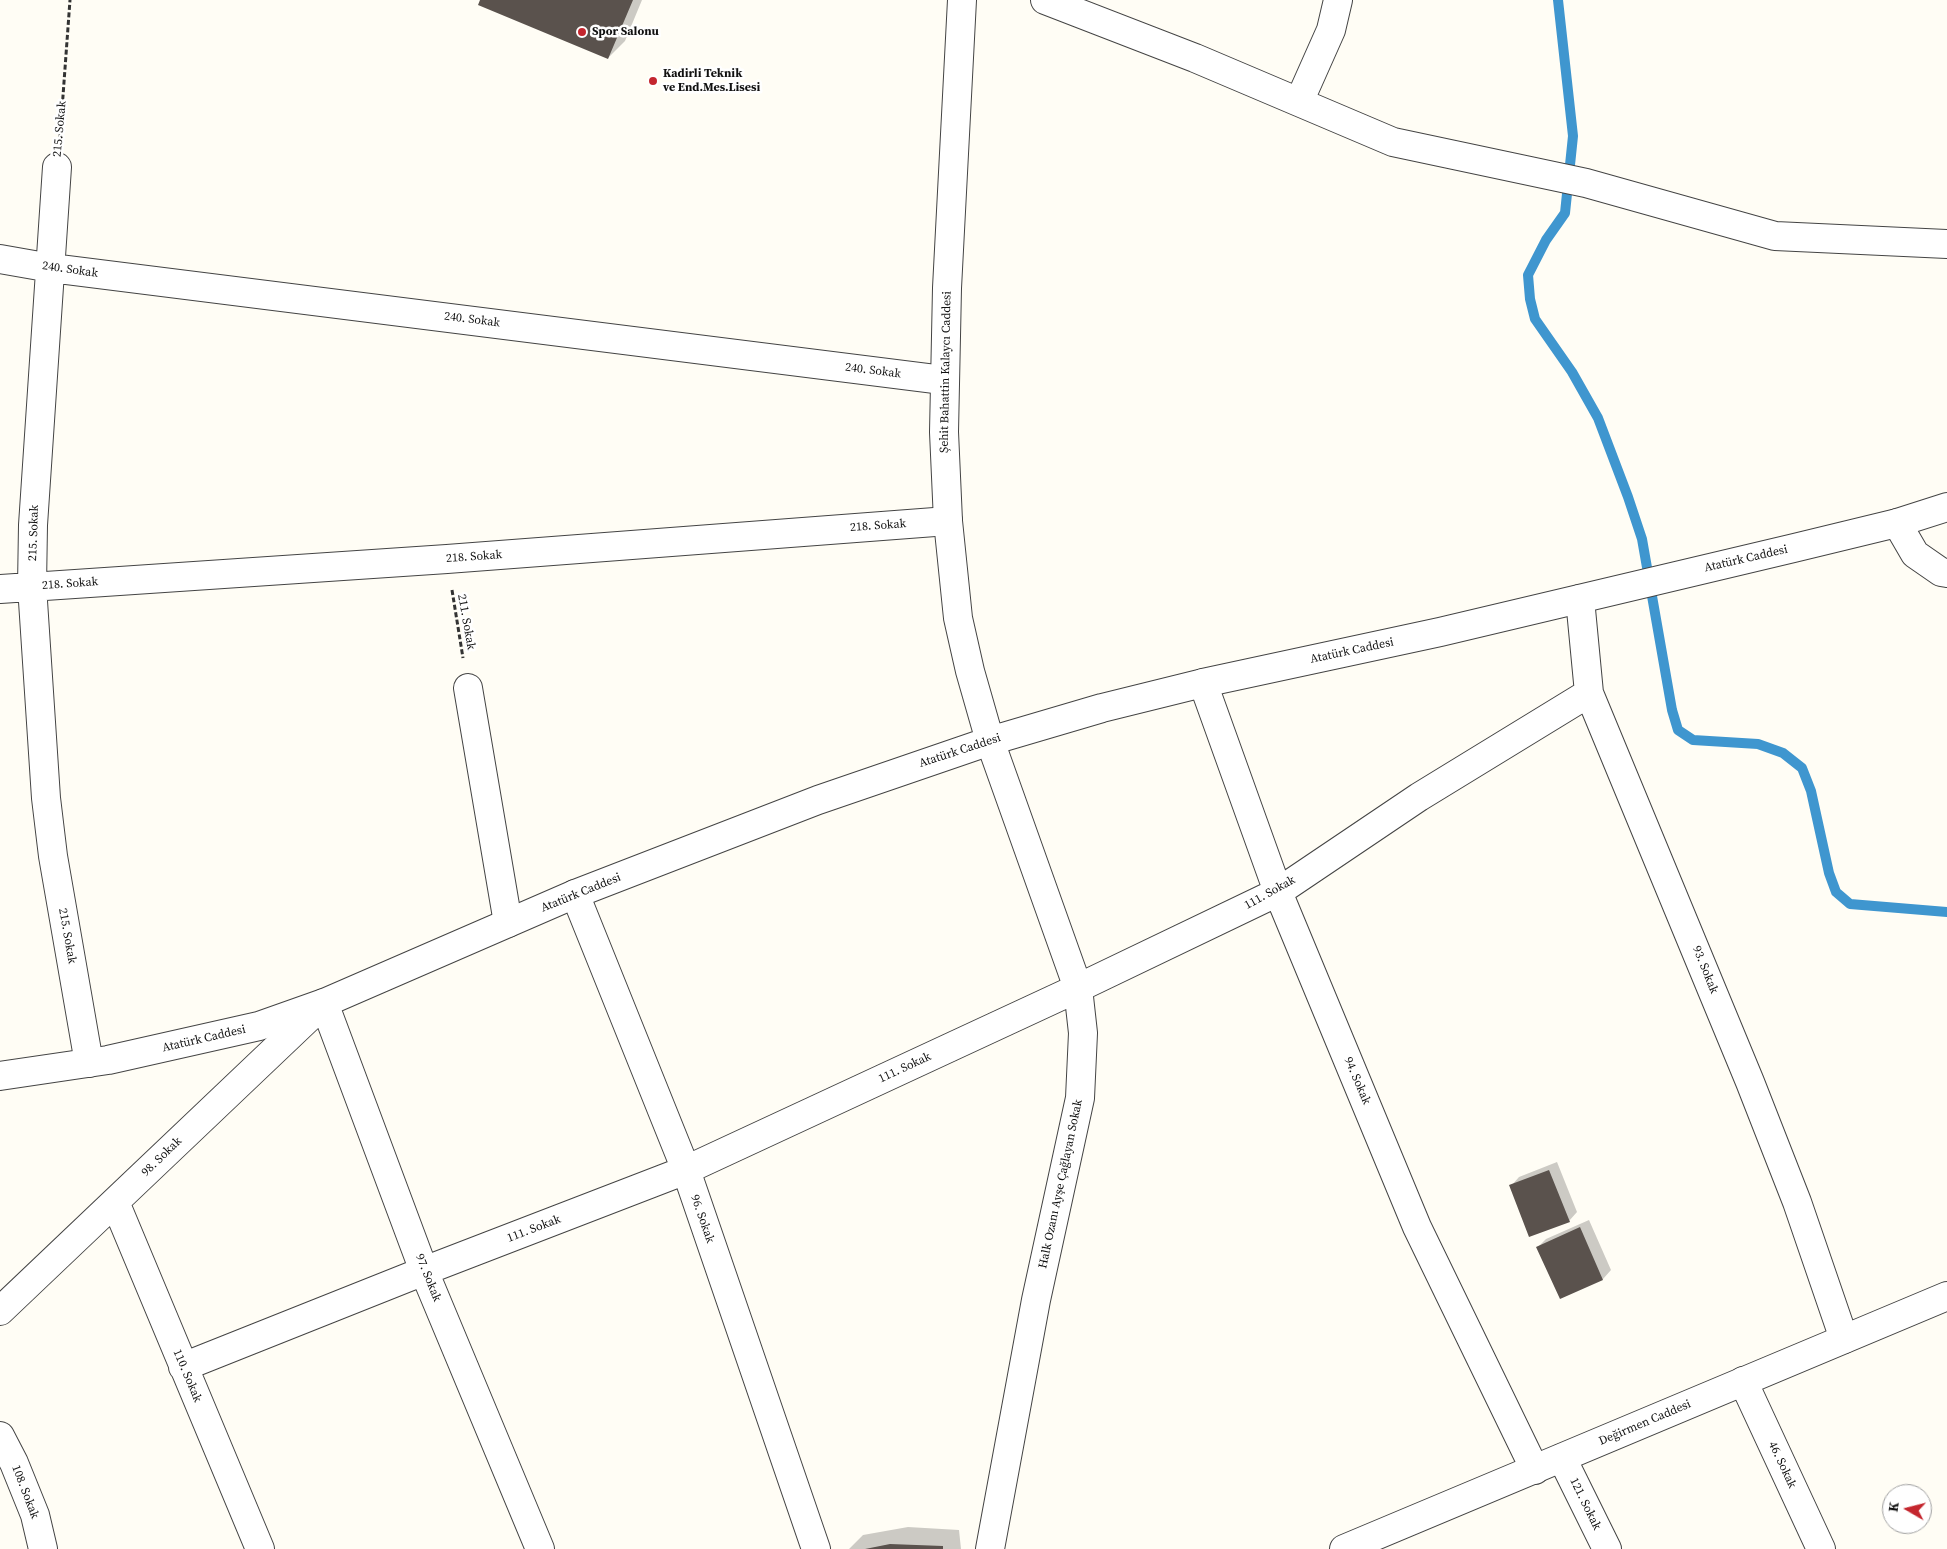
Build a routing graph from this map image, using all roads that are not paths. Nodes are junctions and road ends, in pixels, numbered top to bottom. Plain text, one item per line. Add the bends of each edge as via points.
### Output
1 (962, 0) edge
2 (1045, 0) edge
3 (1338, 0) edge
4 (1299, 102) junction
5 (57, 167) road end
6 (1947, 244) edge
7 (0, 259) edge
8 (51, 268) junction
9 (944, 380) junction
10 (1947, 507) edge
11 (948, 521) junction
12 (1897, 522) junction
13 (1947, 573) edge
14 (32, 586) junction
15 (0, 589) edge
16 (1580, 599) junction
17 (1203, 683) junction
18 (468, 688) road end
19 (1589, 693) junction
20 (990, 740) junction
21 (1278, 892) junction
22 (575, 894) junction
23 (508, 923) junction
24 (1078, 988) junction
25 (324, 1003) junction
26 (89, 1063) junction
27 (0, 1076) edge
28 (686, 1170) junction
29 (116, 1202) junction
30 (424, 1270) junction
31 (1947, 1296) edge
32 (0, 1311) edge
33 (1844, 1339) junction
34 (183, 1367) junction
35 (1743, 1381) junction
36 (0, 1436) edge
37 (1562, 1458) junction
38 (1535, 1470) junction
39 (44, 1549) edge
40 (260, 1549) edge
41 (540, 1549) edge
42 (816, 1549) edge
43 (990, 1549) edge
44 (1344, 1549) edge
45 (1607, 1549) edge
46 (1821, 1549) edge

1 - 9 street, Şehit Bahattin Kalaycı Caddesi
2 - 4 street
3 - 4 street via 1331,30
4 - 6 street via 1393,142 1586,183 1775,236
5 - 8 street, 215. Sokak
7 - 8 street, 240. Sokak
8 - 9 street, 240. Sokak
8 - 14 street, 215. Sokak via 33,525
9 - 11 street, Şehit Bahattin Kalaycı Caddesi
10 - 12 street, Atatürk Caddesi
11 - 14 street, 218. Sokak
11 - 20 street, Şehit Bahattin Kalaycı Caddesi via 958,618
12 - 13 street via 1915,554
12 - 16 street, Atatürk Caddesi
14 - 15 street, 218. Sokak
14 - 26 street, 215. Sokak via 46,798
16 - 17 street, Atatürk Caddesi
16 - 19 street, 93. Sokak
17 - 20 street, Atatürk Caddesi
17 - 21 street, 94. Sokak
18 - 23 street
19 - 21 street, 111. Sokak via 1419,797
19 - 33 street, 93. Sokak via 1750,1082
20 - 22 street, Atatürk Caddesi via 818,800
20 - 24 street, Halk Ozanı Ayşe Çağlayan Sokak
21 - 24 street, 111. Sokak
21 - 38 street, 94. Sokak via 1417,1227
22 - 23 street, Atatürk Caddesi
22 - 28 street, 96. Sokak
23 - 25 street, Atatürk Caddesi
24 - 28 street, 111. Sokak
24 - 43 street, Halk Ozanı Ayşe Çağlayan Sokak via 1083,1032 1080,1098 1036,1300
25 - 26 street, Atatürk Caddesi via 259,1026
25 - 29 street, 98. Sokak
25 - 30 street, 97. Sokak
26 - 27 street, Atatürk Caddesi
28 - 30 street, 111. Sokak
28 - 42 street, 96. Sokak
29 - 32 street, 98. Sokak
29 - 34 street, 110. Sokak
30 - 34 street, 111. Sokak
30 - 41 street, 97. Sokak
31 - 33 street, Değirmen Caddesi
33 - 35 street, Değirmen Caddesi
34 - 40 street, 110. Sokak
35 - 37 street, Değirmen Caddesi
35 - 46 street, 46. Sokak
36 - 39 street, 108. Sokak via 35,1515
37 - 38 street, Değirmen Caddesi
37 - 45 street, 121. Sokak
38 - 44 street, Değirmen Caddesi

